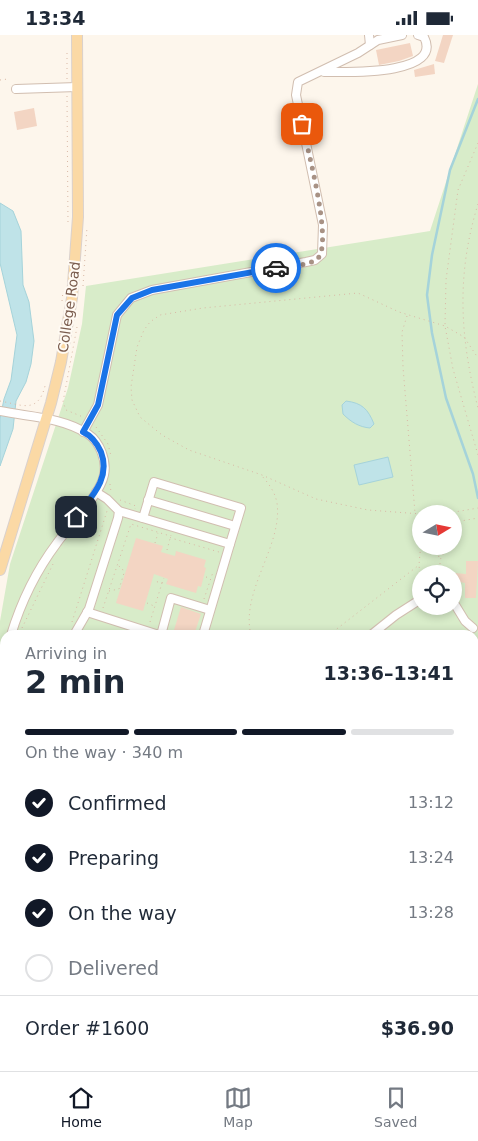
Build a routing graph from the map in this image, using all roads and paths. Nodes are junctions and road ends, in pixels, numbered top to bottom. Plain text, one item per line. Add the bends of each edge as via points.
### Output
1 (77, 35) edge
2 (369, 35) edge
3 (402, 35) edge
4 (418, 35) edge
5 (428, 38) edge
6 (370, 45) junction
7 (67, 53) dead end
8 (322, 71) junction
9 (8, 79) dead end
10 (0, 80) edge
11 (72, 87) junction
12 (16, 89) dead end
13 (478, 143) edge
14 (478, 204) edge
15 (87, 224) dead end
16 (68, 227) dead end
17 (63, 287) dead end
18 (82, 292) dead end
19 (61, 305) dead end
20 (407, 315) junction
21 (445, 326) junction
22 (77, 327) dead end
23 (464, 337) junction
24 (478, 358) edge
25 (46, 383) dead end
26 (0, 401) edge
27 (478, 409) edge
28 (0, 411) edge
29 (47, 419) junction
30 (89, 420) junction
31 (83, 432) junction
32 (478, 455) edge
33 (112, 459) dead end
34 (262, 475) junction
35 (110, 479) dead end
36 (96, 492) junction
37 (114, 496) dead end
38 (116, 498) dead end
39 (148, 500) junction
40 (414, 505) edge
41 (106, 506) dead end
42 (478, 508) edge
43 (119, 511) junction
44 (462, 511) edge
45 (412, 514) edge
46 (133, 515) junction
47 (143, 518) junction
48 (478, 518) edge
49 (462, 521) edge
50 (235, 526) junction
51 (174, 527) junction
52 (159, 532) junction
53 (171, 538) junction
54 (155, 543) dead end
55 (230, 544) junction
56 (167, 550) dead end
57 (220, 551) dead end
58 (420, 555) edge
59 (439, 555) edge
60 (442, 555) edge
61 (54, 558) dead end
62 (440, 559) junction
63 (116, 565) junction
64 (419, 565) edge
65 (440, 565) edge
66 (0, 570) edge
67 (214, 570) dead end
68 (412, 571) edge
69 (206, 577) dead end
70 (164, 578) dead end
71 (211, 579) junction
72 (154, 581) dead end
73 (162, 583) junction
74 (108, 591) junction
75 (147, 603) dead end
76 (412, 605) edge
77 (155, 606) junction
78 (202, 607) junction
79 (210, 610) junction
80 (87, 612) junction
81 (461, 615) edge
82 (100, 616) junction
83 (150, 622) dead end
84 (72, 623) dead end
85 (473, 628) dead end
86 (21, 629) dead end
87 (13, 630) edge
88 (77, 630) edge
89 (144, 630) edge
90 (161, 630) edge
91 (204, 630) edge
92 (250, 630) edge
93 (336, 630) edge
94 (381, 630) edge

1 - 11 main road, College Road
2 - 6 street
3 - 6 street
4 - 5 street
5 - 8 street via 428,51 416,62 387,70
6 - 8 street
7 - 11 path
8 - 30 street via 298,82 296,95 323,225 322,254 315,260 152,290 132,298 117,315 100,396
9 - 10 path
11 - 12 street
11 - 16 path
11 - 29 main road, College Road via 78,217 76,258 66,337
13 - 21 path via 458,190 446,281
14 - 23 path via 462,302
15 - 18 path
17 - 19 path
20 - 21 path
20 - 34 path via 358,293 203,308 160,315 150,322 138,347 130,387 140,417 156,431 189,450
20 - 40 path via 402,332 403,367
21 - 23 path
21 - 32 path via 453,369
22 - 30 path via 63,402 66,410
23 - 24 path
23 - 27 path
25 - 26 path via 38,402 30,406
28 - 29 street
29 - 31 street
29 - 66 main road, College Road
30 - 31 street
30 - 33 path via 103,435
31 - 36 street via 96,442 103,458 104,475
34 - 45 path via 316,499 368,510
34 - 92 path via 272,488 277,511 274,533 248,617
35 - 37 path
36 - 43 street
36 - 87 street via 40,567
38 - 46 path via 136,505
39 - 47 street
39 - 50 street
39 - 50 street via 154,482 232,505 241,508
41 - 84 path
42 - 44 path
43 - 46 street
43 - 80 street
46 - 47 street
47 - 51 street
48 - 49 path
50 - 55 street
51 - 53 path
51 - 55 street
52 - 53 path
52 - 54 path
52 - 63 path via 131,524
53 - 56 path
53 - 57 path
55 - 79 street
58 - 64 path
59 - 62 path
60 - 62 path
61 - 86 path
62 - 65 path
63 - 74 path
63 - 74 path via 124,573 118,589
67 - 71 path
68 - 93 path
69 - 71 path
70 - 73 path
71 - 78 path
72 - 73 path
73 - 77 path
74 - 82 path
75 - 77 path
76 - 94 street
77 - 83 path
78 - 79 street
78 - 90 street via 171,598
79 - 91 street
80 - 82 street
80 - 88 street
81 - 85 street
82 - 89 street

